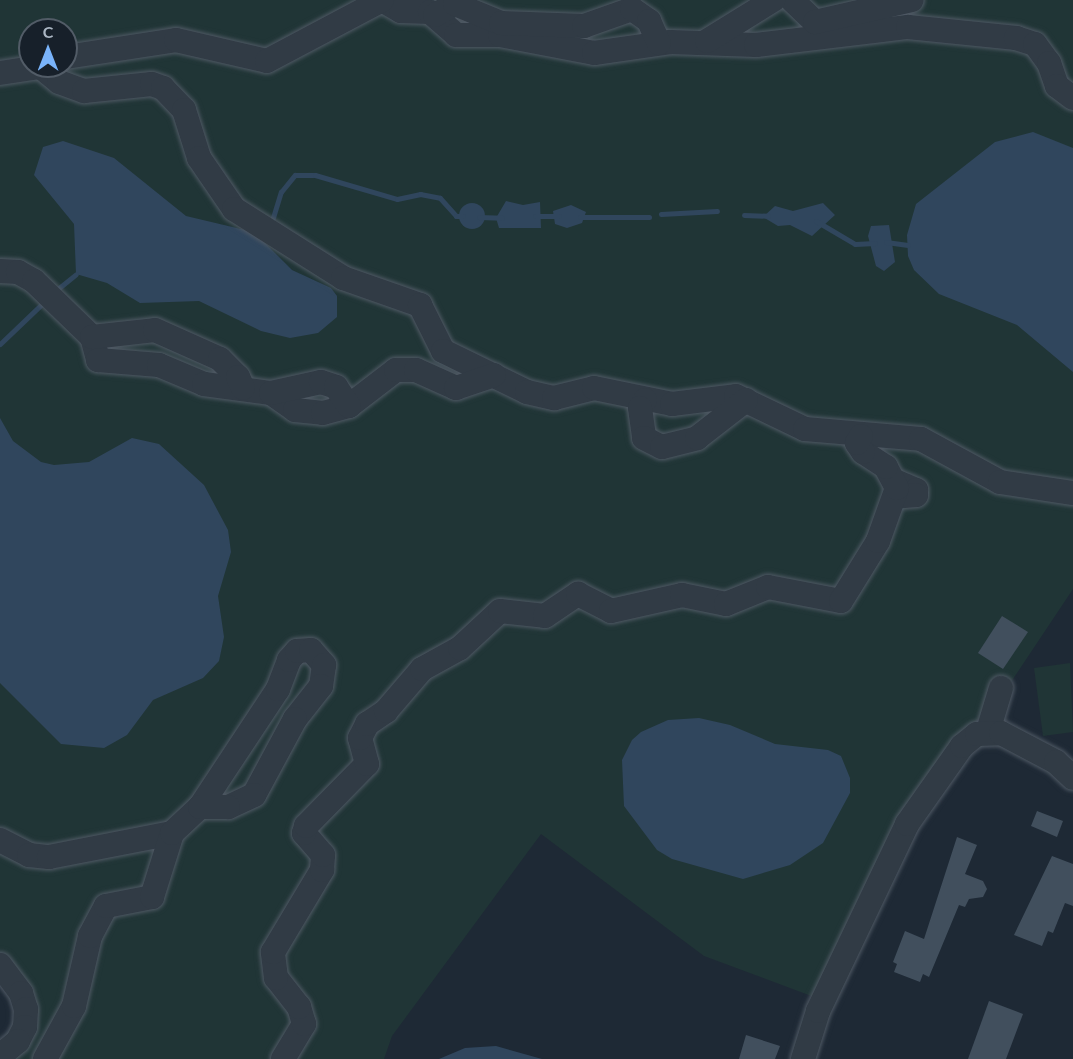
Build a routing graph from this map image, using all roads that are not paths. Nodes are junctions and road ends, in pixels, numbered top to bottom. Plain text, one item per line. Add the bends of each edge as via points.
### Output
1 (382, 0) edge
2 (773, 0) edge
3 (792, 0) edge
4 (912, 0) edge
5 (435, 15) junction
6 (707, 41) junction
7 (659, 43) junction
8 (78, 55) edge
9 (18, 71) edge
10 (0, 73) edge
11 (55, 78) edge
12 (1073, 98) edge
13 (0, 271) edge
14 (92, 337) junction
15 (494, 375) junction
16 (243, 388) junction
17 (645, 400) junction
18 (747, 400) junction
19 (861, 436) junction
20 (1073, 493) edge
21 (1001, 688) dead end
22 (988, 731) junction
23 (1073, 778) edge
24 (200, 807) junction
25 (172, 833) junction
26 (0, 840) edge
27 (0, 965) edge
28 (0, 1056) edge
29 (45, 1059) edge
30 (283, 1059) edge
31 (802, 1059) edge

1 - 5 street via 401,11
1 - 8 street via 267,61 176,40
2 - 6 street
3 - 4 street via 815,22
5 - 7 street via 456,35 500,35 582,52
5 - 7 street via 454,4 501,23 584,26 632,9 649,21
6 - 7 street
6 - 12 street via 756,45 928,27 1016,38 1035,44 1049,63 1057,86
9 - 10 street
11 - 15 street via 84,91 152,84 163,88 184,110 194,147 224,199 249,222 278,240 303,249 344,278 420,305 443,351
13 - 14 street via 18,272 34,281
14 - 16 street via 155,330 220,359
14 - 16 street via 98,360 141,360 204,384
15 - 16 street via 456,388 416,370 396,370 349,406 336,387 321,382 271,393
15 - 17 street via 545,398 594,388
17 - 18 street via 672,404 723,395
17 - 18 street via 640,408 645,438 662,447 697,438
18 - 19 street via 794,426
19 - 20 street via 921,439 1000,482
19 - 30 street via 857,443 862,452 886,467 895,489 878,541 841,602 768,586 735,603 669,596 621,611 578,594 545,616 500,611 460,648 422,669 362,731 367,764 306,826 304,833 324,861 273,952 276,978 299,1007 304,1024
21 - 22 street
22 - 23 street via 1017,739
22 - 31 street via 962,746 940,770 907,824 818,1011
24 - 24 street via 278,689 290,660 297,651 311,650 324,665 321,686 295,719 254,795 228,807
24 - 25 street
25 - 26 street via 49,857 29,855
25 - 29 street via 152,897 113,901 99,917 74,1006
27 - 28 street via 26,1009 25,1027 18,1041

